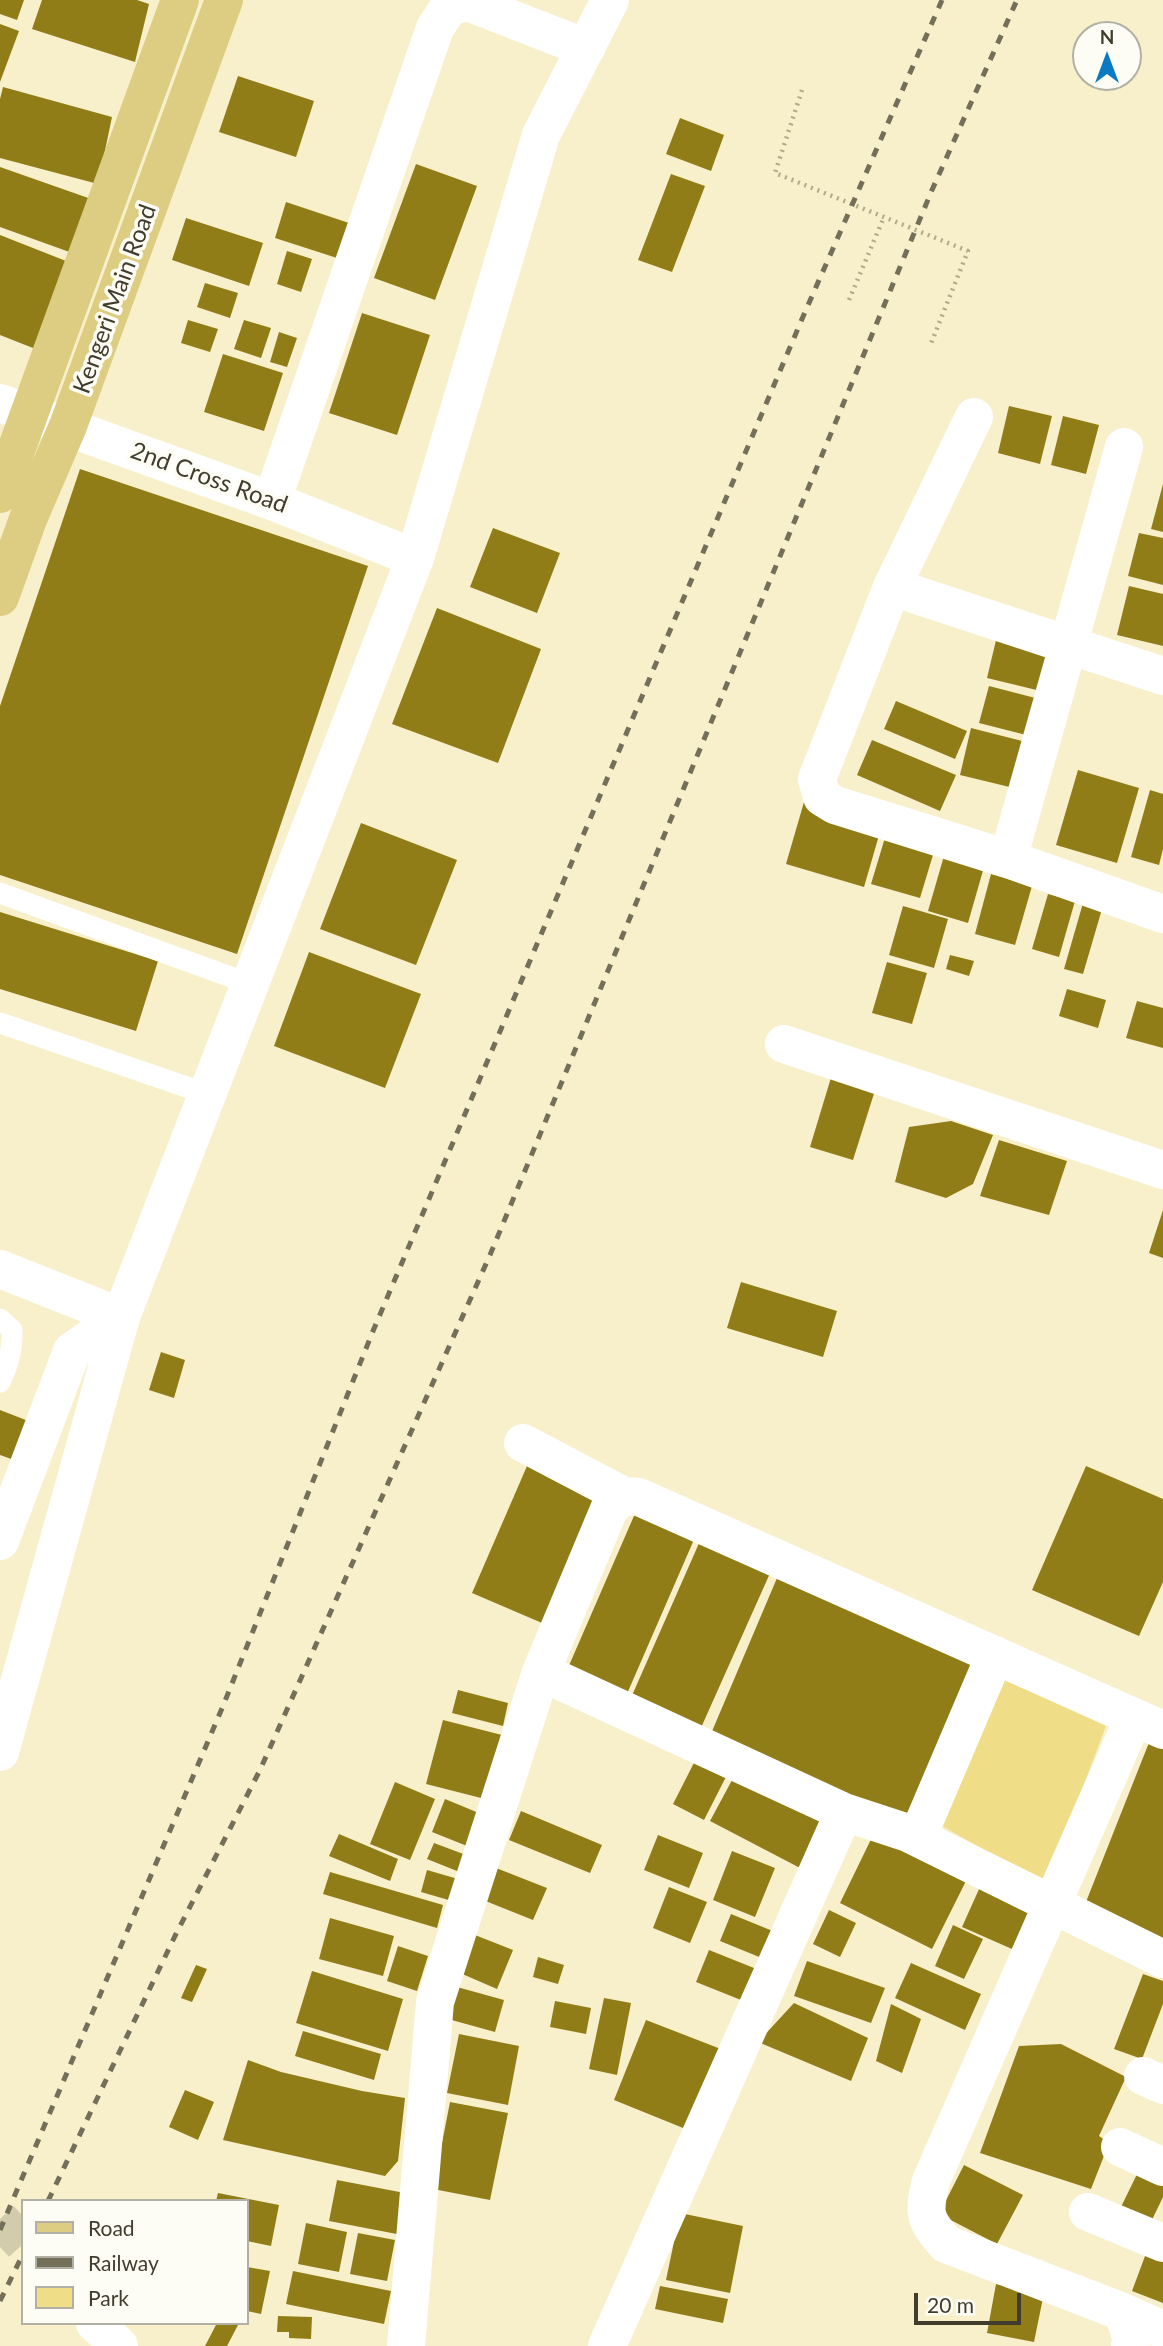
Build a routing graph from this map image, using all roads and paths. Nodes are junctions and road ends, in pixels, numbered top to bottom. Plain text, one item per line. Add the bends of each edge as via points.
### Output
1 (180, 0) edge
2 (224, 0) edge
3 (610, 0) edge
4 (586, 48) junction
5 (802, 90) dead end
6 (884, 217) junction
7 (849, 300) dead end
8 (930, 346) dead end
9 (14, 408) edge
10 (974, 417) dead end
11 (68, 426) junction
12 (1124, 447) dead end
13 (0, 494) edge
14 (272, 501) junction
15 (415, 558) junction
16 (892, 587) junction
17 (0, 597) edge
18 (1067, 643) junction
19 (1163, 676) edge
20 (1008, 859) junction
21 (0, 893) edge
22 (1163, 914) edge
23 (250, 984) junction
24 (0, 1023) edge
25 (784, 1044) dead end
26 (207, 1094) junction
27 (1163, 1170) edge
28 (0, 1269) edge
29 (121, 1317) junction
30 (0, 1319) edge
31 (0, 1382) edge
32 (523, 1443) dead end
33 (624, 1496) junction
34 (0, 1542) edge
35 (995, 1655) junction
36 (541, 1672) junction
37 (1149, 1723) edge
38 (0, 1752) edge
39 (844, 1812) junction
40 (908, 1833) junction
41 (1052, 1904) junction
42 (1163, 1959) edge
43 (1120, 2147) dead end
44 (1163, 2167) edge
45 (1088, 2212) dead end
46 (1163, 2244) edge
47 (97, 2325) edge
48 (1126, 2329) edge
49 (1163, 2330) edge
50 (119, 2346) edge
51 (406, 2346) edge
52 (607, 2346) edge

1 - 9 main road, Kengeri Main Road
2 - 11 main road, Kengeri Main Road
3 - 4 street
4 - 14 street via 468,2 449,7 435,28
4 - 15 street via 541,135
5 - 6 path via 775,173
6 - 7 path
6 - 8 path via 968,251
9 - 11 street, 2nd Cross Road
9 - 13 main road, Kengeri Main Road
10 - 16 street
11 - 14 street, 2nd Cross Road
11 - 17 main road, Kengeri Main Road
12 - 18 street
14 - 15 street, 2nd Cross Road
15 - 23 street
16 - 18 street
16 - 20 street via 817,779 822,797
18 - 19 street
18 - 20 street
20 - 22 street
21 - 23 lane
23 - 26 street
24 - 26 lane
25 - 27 street
26 - 29 street
28 - 29 street
29 - 34 street via 72,1351
29 - 38 street
30 - 31 lane via 12,1330 13,1340
32 - 33 street
33 - 35 street via 639,1497
33 - 36 street via 610,1507
35 - 37 street
35 - 40 street via 928,1816 921,1829
36 - 39 street
36 - 51 street via 435,2002
37 - 41 street
39 - 40 street
39 - 52 street
40 - 41 street
41 - 42 street
41 - 48 street via 931,2181 924,2207 930,2226 946,2244
43 - 44 street
45 - 46 street
47 - 50 street
48 - 49 street

